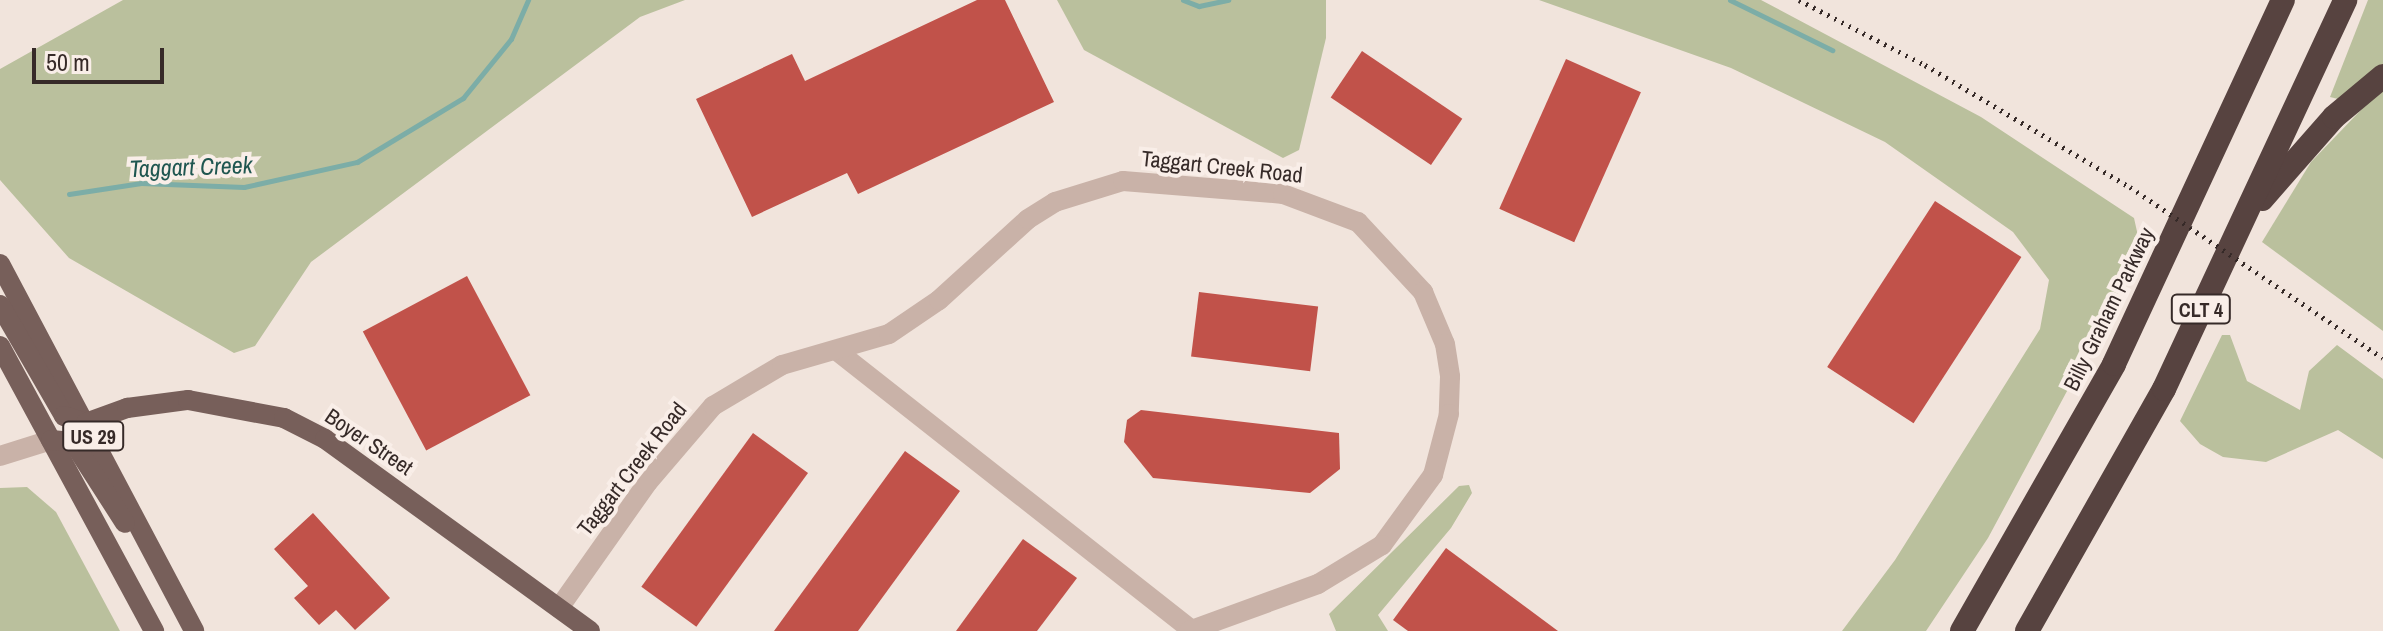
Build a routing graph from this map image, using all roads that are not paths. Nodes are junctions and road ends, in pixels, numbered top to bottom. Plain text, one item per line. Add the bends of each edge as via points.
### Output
1 (2283, 0) edge
2 (2345, 0) edge
3 (2383, 76) edge
4 (2238, 229) junction
5 (0, 264) edge
6 (0, 305) edge
7 (0, 346) edge
8 (837, 351) junction
9 (86, 423) junction
10 (51, 440) junction
11 (0, 456) edge
12 (559, 608) junction
13 (182, 609) junction
14 (1190, 630) edge
15 (154, 631) edge
16 (194, 631) edge
17 (590, 631) edge
18 (1962, 631) edge
19 (2027, 631) edge

1 - 18 highway, Billy Graham Parkway via 2114,364
2 - 4 highway
3 - 4 highway via 2334,117
4 - 19 highway, CLT 4 via 2164,389
5 - 9 main road, US 29
6 - 9 main road via 64,416
7 - 10 main road, US 29
8 - 12 street, Taggart Creek Road via 782,365 713,406 648,482
8 - 14 street
8 - 14 street, Taggart Creek Road via 909,322 1028,219 1095,187 1123,181 1283,194 1358,222 1405,266 1445,344 1450,410 1433,475 1399,528 1351,567
9 - 12 main road, Boyer Street via 127,408 188,400 284,418 325,439
9 - 13 main road, US 29
10 - 11 street
10 - 13 main road via 73,442
10 - 15 main road, US 29
12 - 17 main road, Boyer Street
13 - 16 main road, US 29

